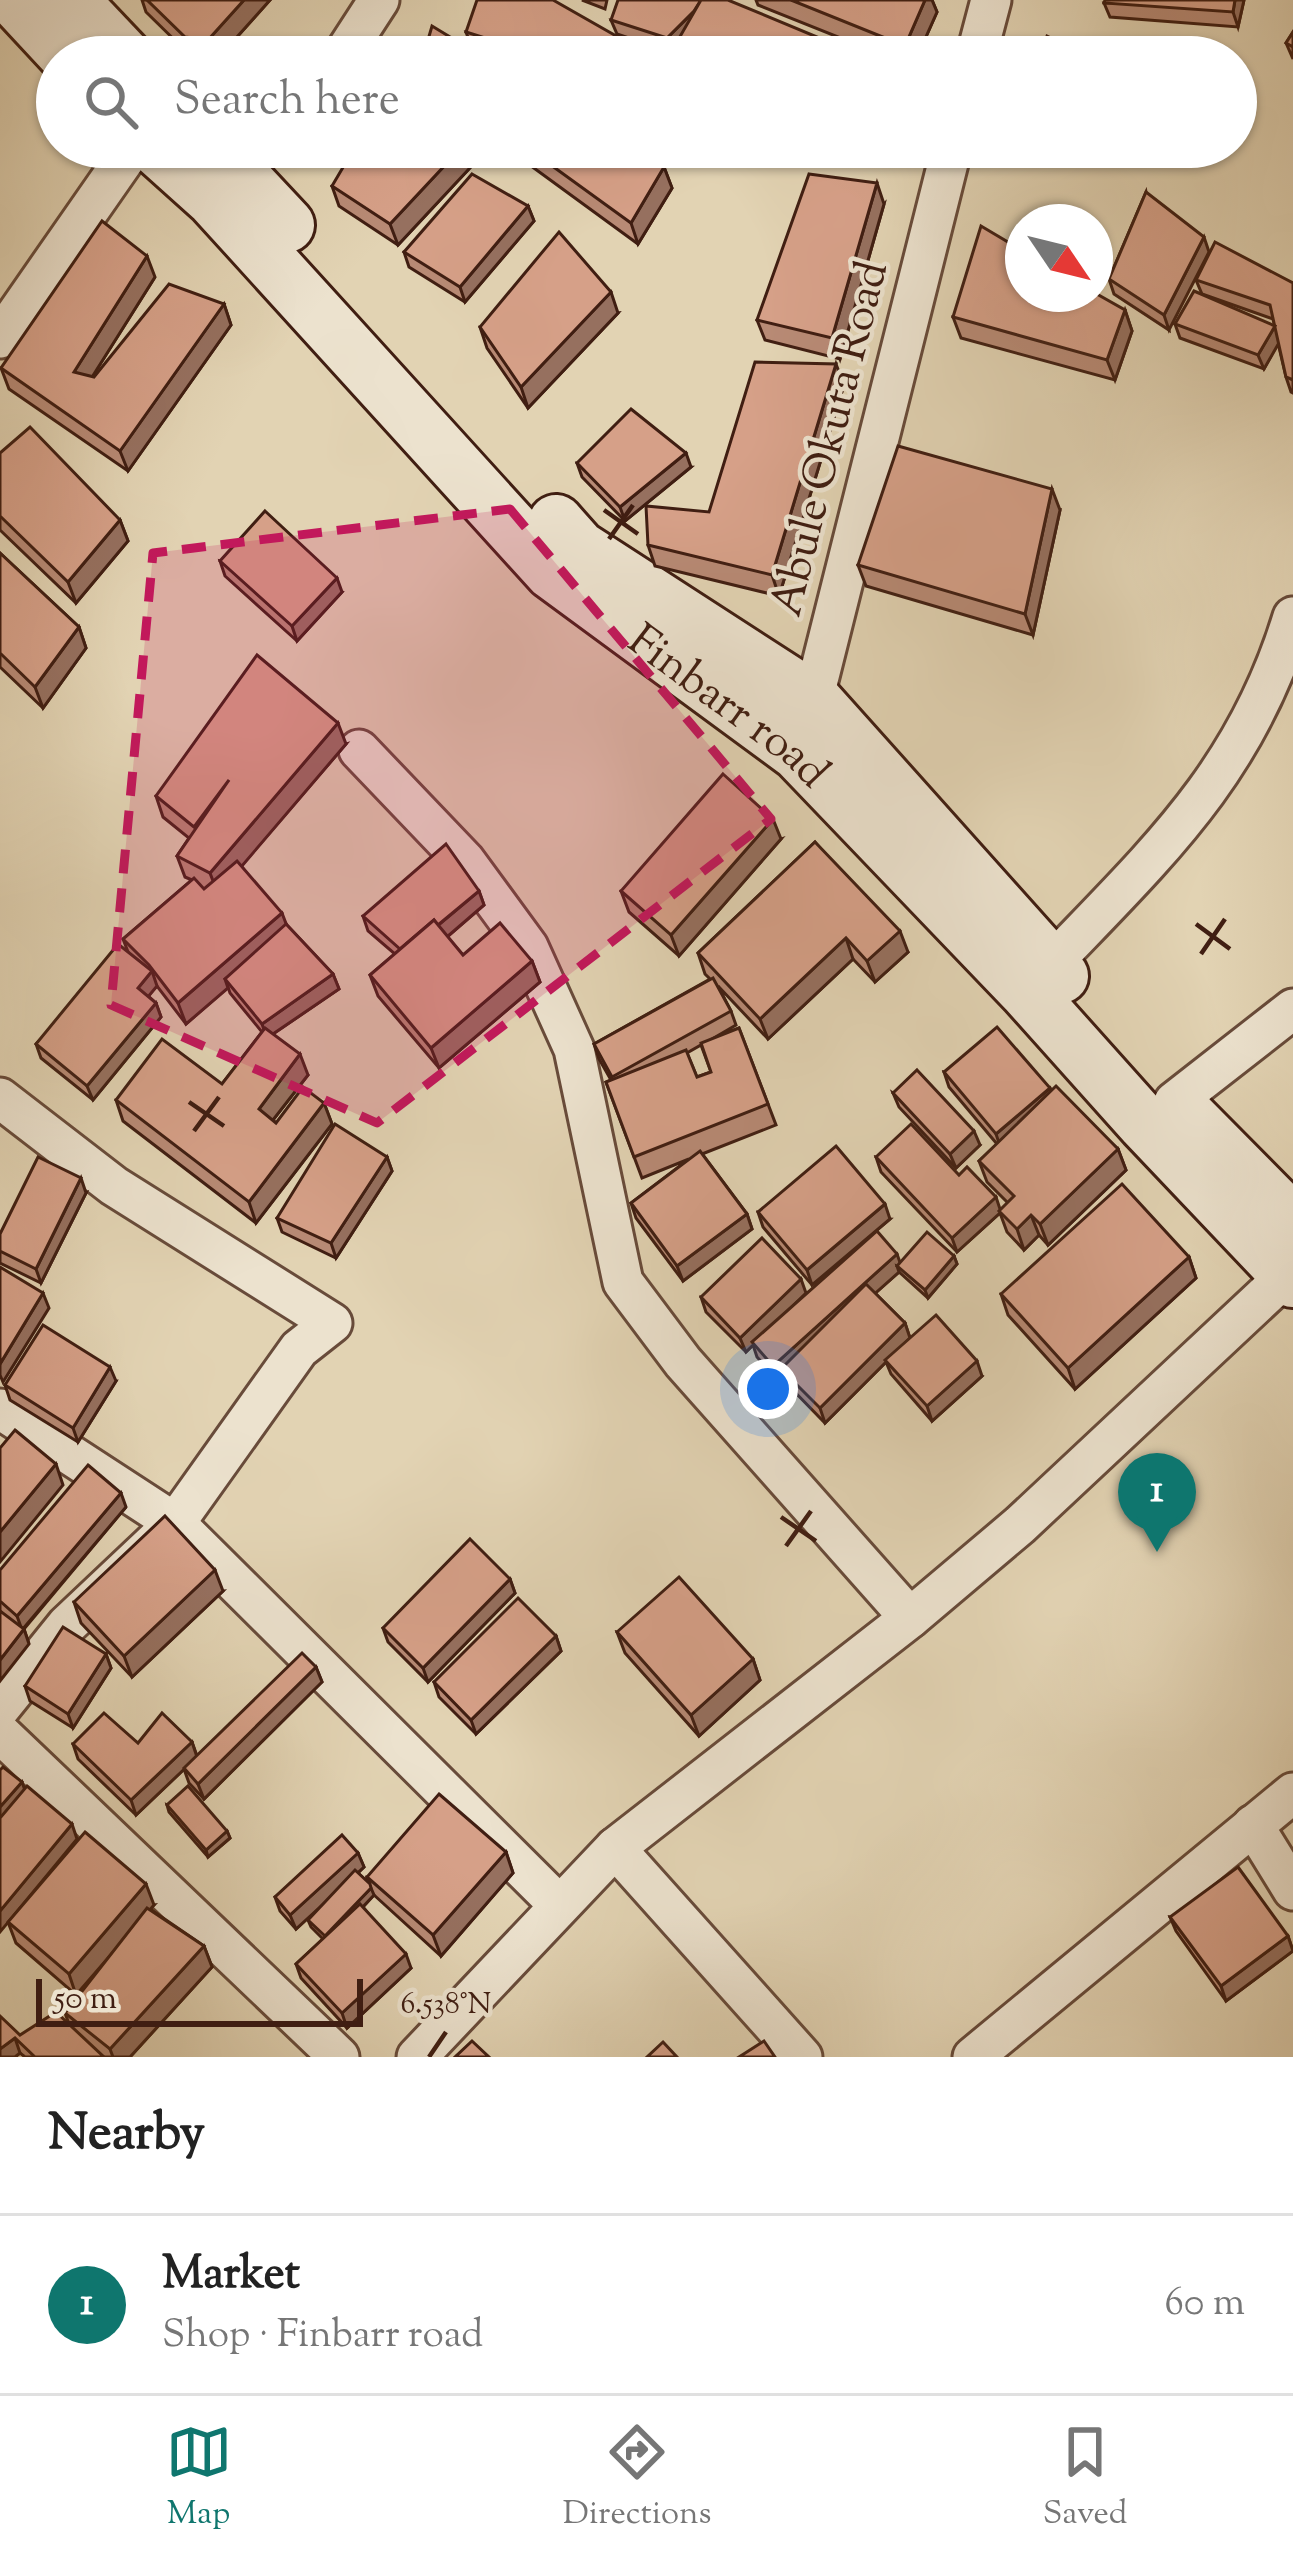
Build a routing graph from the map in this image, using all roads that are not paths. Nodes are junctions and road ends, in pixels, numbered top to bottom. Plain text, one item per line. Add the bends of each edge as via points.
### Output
1 (15, 0) edge
2 (71, 0) edge
3 (379, 0) edge
4 (991, 0) edge
5 (48, 36) edge
6 (105, 36) edge
7 (356, 36) edge
8 (982, 36) edge
9 (118, 168) edge
10 (178, 168) edge
11 (249, 168) edge
12 (947, 168) edge
13 (0, 338) edge
14 (1293, 617) edge
15 (814, 700) junction
16 (359, 750) dead end
17 (798, 753) junction
18 (1050, 965) junction
19 (1293, 1009) edge
20 (0, 1099) edge
21 (1174, 1102) junction
22 (1291, 1259) edge
23 (0, 1409) edge
24 (175, 1523) junction
25 (910, 1618) junction
26 (0, 1708) edge
27 (0, 1733) edge
28 (1293, 1793) edge
29 (1253, 1825) junction
30 (615, 1848) junction
31 (1293, 1890) edge
32 (559, 1905) junction
33 (340, 2057) edge
34 (417, 2057) edge
35 (802, 2057) edge
36 (973, 2057) edge

1 - 5 main road
2 - 6 main road
3 - 7 street
4 - 8 street
9 - 13 street
10 - 17 main road, Finbarr road via 552,572
11 - 15 main road, Finbarr road via 579,548
12 - 15 street, Abule Okuta Road
14 - 18 street via 1231,759 1184,825
15 - 17 street, Abule Okuta Road
15 - 18 main road, Finbarr road
16 - 25 street via 464,862 528,947 574,1049 623,1282 697,1378
17 - 22 main road, Finbarr road
18 - 21 main road, Finbarr road
19 - 21 street
20 - 24 street via 114,1186 332,1323 299,1349
21 - 22 main road, Finbarr road
22 - 25 street via 1020,1525
23 - 24 street
24 - 26 street via 67,1625
24 - 32 street
25 - 30 street
27 - 33 street
28 - 29 street
29 - 31 street
29 - 36 street
30 - 32 street
30 - 35 street
32 - 34 street

